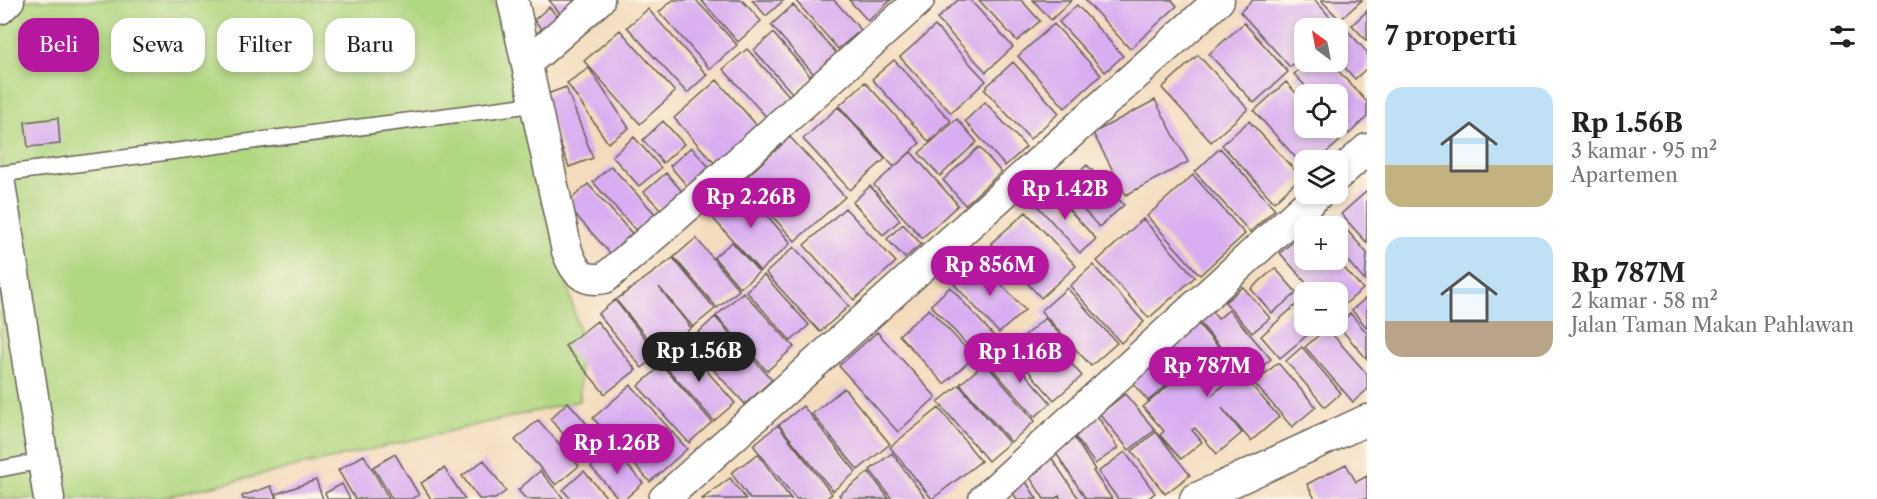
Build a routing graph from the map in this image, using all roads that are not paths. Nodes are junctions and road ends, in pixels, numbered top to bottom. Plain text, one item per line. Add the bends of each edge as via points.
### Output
1 (9, 0) edge
2 (513, 0) edge
3 (599, 0) edge
4 (919, 0) edge
5 (1219, 0) edge
6 (0, 9) edge
7 (528, 63) junction
8 (537, 104) junction
9 (1367, 149) edge
10 (1348, 167) edge
11 (0, 174) edge
12 (0, 184) edge
13 (1307, 204) edge
14 (1367, 420) edge
15 (41, 461) junction
16 (0, 469) edge
17 (1202, 498) edge
18 (49, 499) edge
19 (664, 499) edge
20 (984, 499) edge

1 - 6 street
2 - 7 street
3 - 7 street
4 - 8 street via 604,278 589,279 572,266
5 - 19 street
7 - 8 street
8 - 11 lane
9 - 10 street
12 - 15 street
13 - 20 street
14 - 17 street
15 - 16 lane
15 - 18 street

